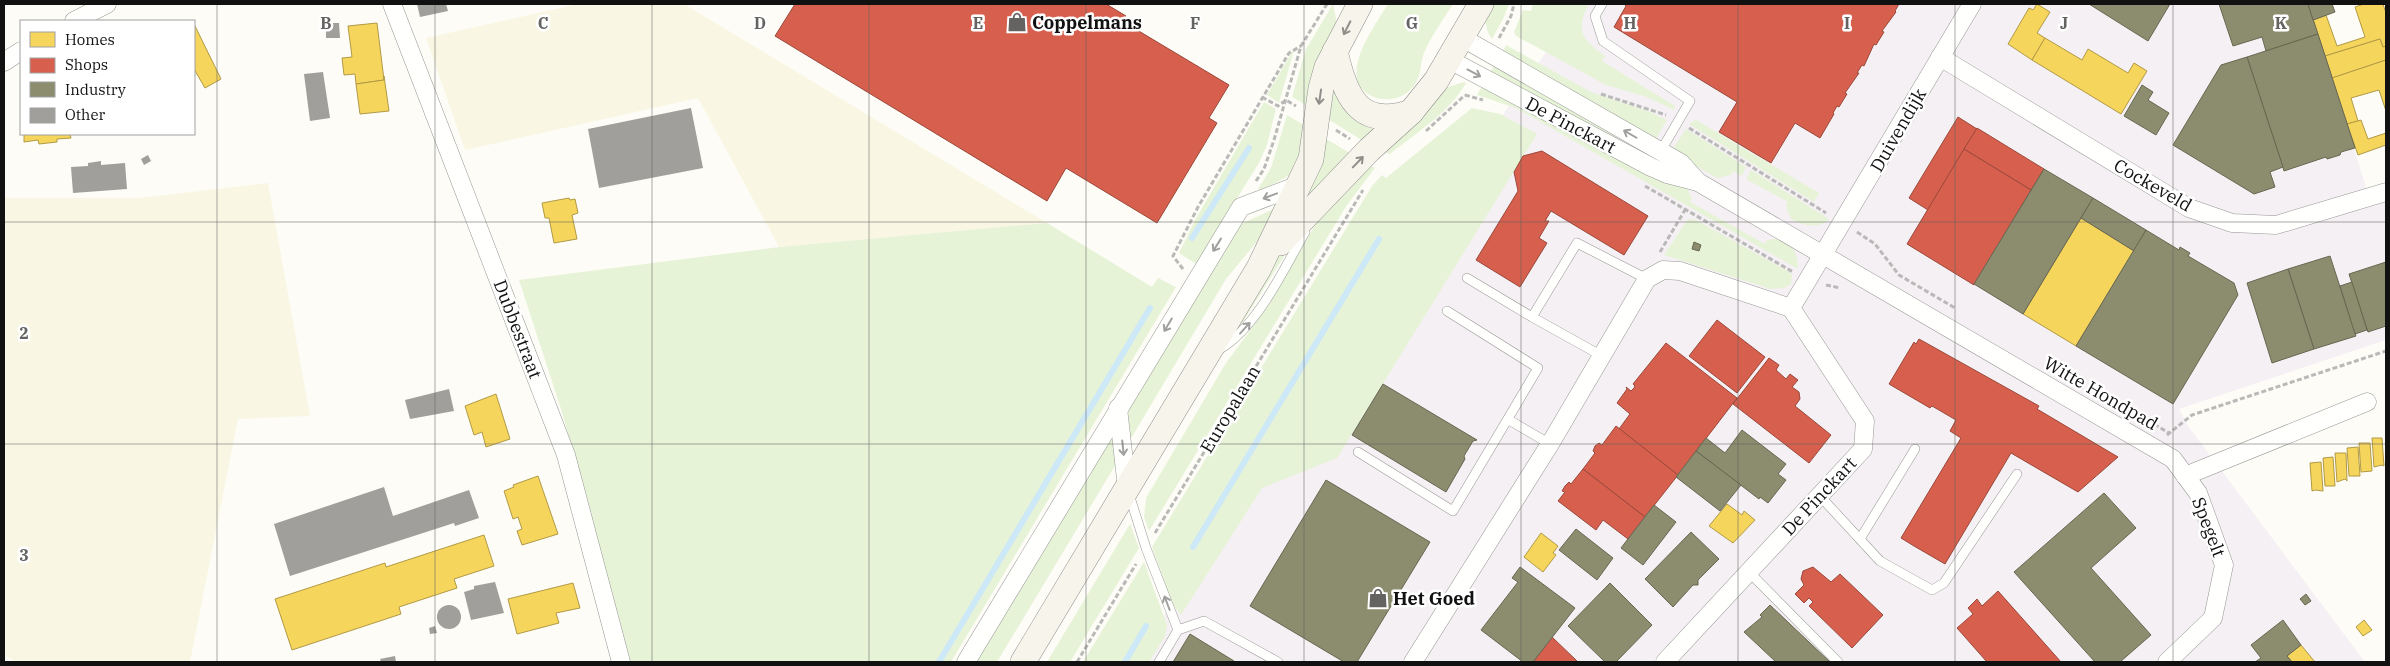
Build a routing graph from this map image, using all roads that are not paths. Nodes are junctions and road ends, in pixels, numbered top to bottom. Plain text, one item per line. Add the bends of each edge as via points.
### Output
1 (107, 4) edge
2 (1360, 4) edge
3 (1602, 4) edge
4 (1972, 4) edge
5 (391, 6) edge
6 (1478, 7) edge
7 (76, 20) edge
8 (1462, 37) junction
9 (20, 52) edge
10 (1335, 52) junction
11 (1940, 57) junction
12 (1448, 59) junction
13 (4, 62) edge
14 (1411, 112) junction
15 (1660, 151) junction
16 (1651, 167) junction
17 (1698, 182) junction
18 (1299, 185) junction
19 (2386, 192) edge
20 (1324, 197) junction
21 (1823, 255) junction
22 (1259, 268) junction
23 (1467, 278) dead end
24 (1646, 279) junction
25 (1791, 308) junction
26 (1447, 311) dead end
27 (1532, 317) junction
28 (1206, 356) junction
29 (1602, 356) junction
30 (2366, 402) dead end
31 (1118, 408) junction
32 (1509, 420) junction
33 (1550, 444) junction
34 (2156, 447) joint
35 (1915, 449) dead end
36 (1358, 452) dead end
37 (2018, 474) dead end
38 (2185, 476) junction
39 (1127, 488) junction
40 (1819, 495) junction
41 (1860, 539) junction
42 (1748, 571) junction
43 (1178, 630) junction
44 (621, 662) edge
45 (966, 662) edge
46 (1023, 662) edge
47 (1159, 662) edge
48 (1278, 662) edge
49 (1413, 662) edge
50 (1665, 662) edge
51 (1838, 662) edge
52 (2167, 662) edge

1 - 7 street
2 -> 10 main road, Europalaan
3 - 15 lane via 1595,16 1603,41 1690,102
4 - 11 street, Duivendijk
5 - 44 street, Dubbestraat via 566,455
6 - 8 main road, Europalaan
8 - 12 main road, Europalaan
15 -> 8 street, De Pinckart
9 - 13 street
10 - 14 main road via 1342,80 1357,106 1379,117 1392,118
10 -> 18 main road, Europalaan via 1321,88 1312,159
11 - 19 street, Cockeveld via 2189,208 2232,223 2276,225
11 - 21 street, Duivendijk
12 - 14 main road, Europalaan via 1436,81
12 -> 16 street, De Pinckart
20 -> 14 main road, Europalaan
15 - 16 lane
15 - 17 street, De Pinckart via 1681,163
16 - 17 street, De Pinckart
17 - 21 street, De Pinckart
18 - 22 main road, Europalaan
18 -> 31 street via 1241,207
20 - 22 main road, Europalaan
28 -> 20 lane, Europalaan via 1235,340 1253,319
21 - 25 street
21 - 34 street, Witte Hondpad
22 - 28 main road, Europalaan
23 - 27 lane
24 - 25 street via 1663,270 1680,271
24 - 27 lane via 1577,243
24 - 29 street
25 - 40 street, De Pinckart via 1865,421 1863,448
26 - 32 lane via 1538,368
27 - 29 lane
28 - 39 main road, Europalaan
29 - 33 street
30 - 38 street
31 -> 39 street
31 - 45 street
32 - 33 lane
32 - 36 lane via 1453,511
33 - 49 street
34 - 38 street, Spegelt via 2173,458
35 - 41 lane
37 - 41 lane via 1944,583 1932,590 1880,561
38 - 52 street, Spegelt via 2198,494 2224,565 2213,618
43 -> 39 lane
39 - 46 main road, Europalaan
40 - 41 lane
40 - 42 street, De Pinckart
42 - 50 street, De Pinckart
42 - 51 lane
43 - 47 lane
43 - 48 lane via 1204,621

